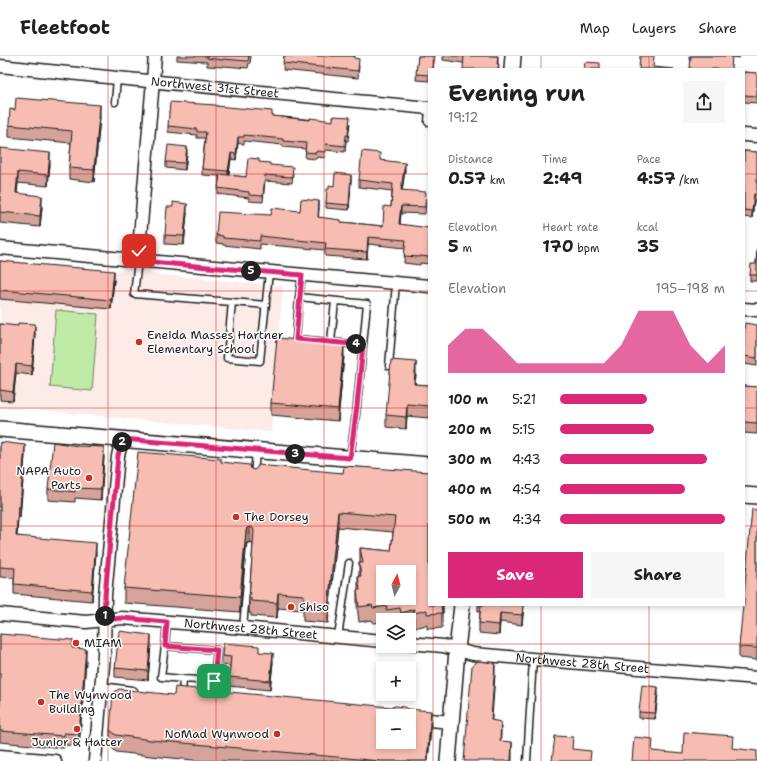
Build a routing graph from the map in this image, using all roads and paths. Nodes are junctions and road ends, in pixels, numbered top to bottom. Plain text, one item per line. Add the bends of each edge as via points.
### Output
1 (155, 56) edge
2 (513, 56) edge
3 (0, 66) edge
4 (512, 68) edge
5 (117, 78) junction
6 (153, 82) junction
7 (115, 102) dead end
8 (428, 109) edge
9 (745, 135) edge
10 (757, 136) edge
11 (0, 248) edge
12 (138, 261) junction
13 (269, 272) junction
14 (302, 275) junction
15 (396, 283) junction
16 (428, 286) edge
17 (299, 297) junction
18 (335, 300) junction
19 (232, 302) junction
20 (266, 304) junction
21 (745, 309) edge
22 (757, 310) edge
23 (332, 342) junction
24 (363, 345) junction
25 (389, 366) edge
26 (0, 429) edge
27 (122, 439) junction
28 (256, 451) junction
29 (350, 458) junction
30 (428, 465) edge
31 (254, 480) edge
32 (745, 495) edge
33 (757, 496) edge
34 (250, 546) dead end
35 (349, 564) dead end
36 (462, 606) edge
37 (0, 614) edge
38 (104, 620) junction
39 (167, 622) junction
40 (243, 628) junction
41 (338, 637) junction
42 (376, 640) edge
43 (416, 644) edge
44 (165, 646) junction
45 (457, 650) junction
46 (534, 659) junction
47 (757, 678) edge
48 (183, 679) junction
49 (101, 689) junction
50 (143, 694) edge
51 (182, 697) edge
52 (416, 719) edge
53 (452, 722) junction
54 (0, 756) edge
55 (55, 761) edge
56 (95, 761) edge
57 (448, 761) edge
58 (527, 761) edge

1 - 6 street
2 - 4 street
3 - 5 street, Northwest 31st Street
5 - 6 street, Northwest 31st Street
5 - 7 lane
6 - 8 street, Northwest 31st Street
6 - 12 street
9 - 10 street
11 - 12 street
12 - 13 street
12 - 19 lane via 134,294
13 - 14 street
13 - 20 lane
14 - 15 street
14 - 17 lane
15 - 16 street
15 - 25 lane
17 - 18 lane
17 - 23 lane via 296,339
18 - 23 lane
18 - 24 lane via 367,304
19 - 20 lane
19 - 20 lane via 227,358 260,361
21 - 22 street
23 - 24 lane
24 - 29 lane
26 - 27 street
27 - 28 street
27 - 38 street via 118,456
28 - 29 street
28 - 31 lane
29 - 30 street
32 - 33 street
34 - 40 lane
35 - 41 lane
36 - 45 street
37 - 38 street, Northwest 28th Street via 86,622
38 - 39 street, Northwest 28th Street via 122,618
38 - 49 street
39 - 40 street, Northwest 28th Street
39 - 44 lane
40 - 41 street, Northwest 28th Street
41 - 42 street, Northwest 28th Street
43 - 45 street, Northwest 28th Street
44 - 48 lane via 161,677
44 - 48 lane via 217,650 214,681
45 - 46 street, Northwest 28th Street via 473,654
45 - 53 street
46 - 47 street, Northwest 28th Street
46 - 58 lane
48 - 51 lane
49 - 50 street
49 - 56 street
52 - 53 street
53 - 57 street
54 - 55 street

